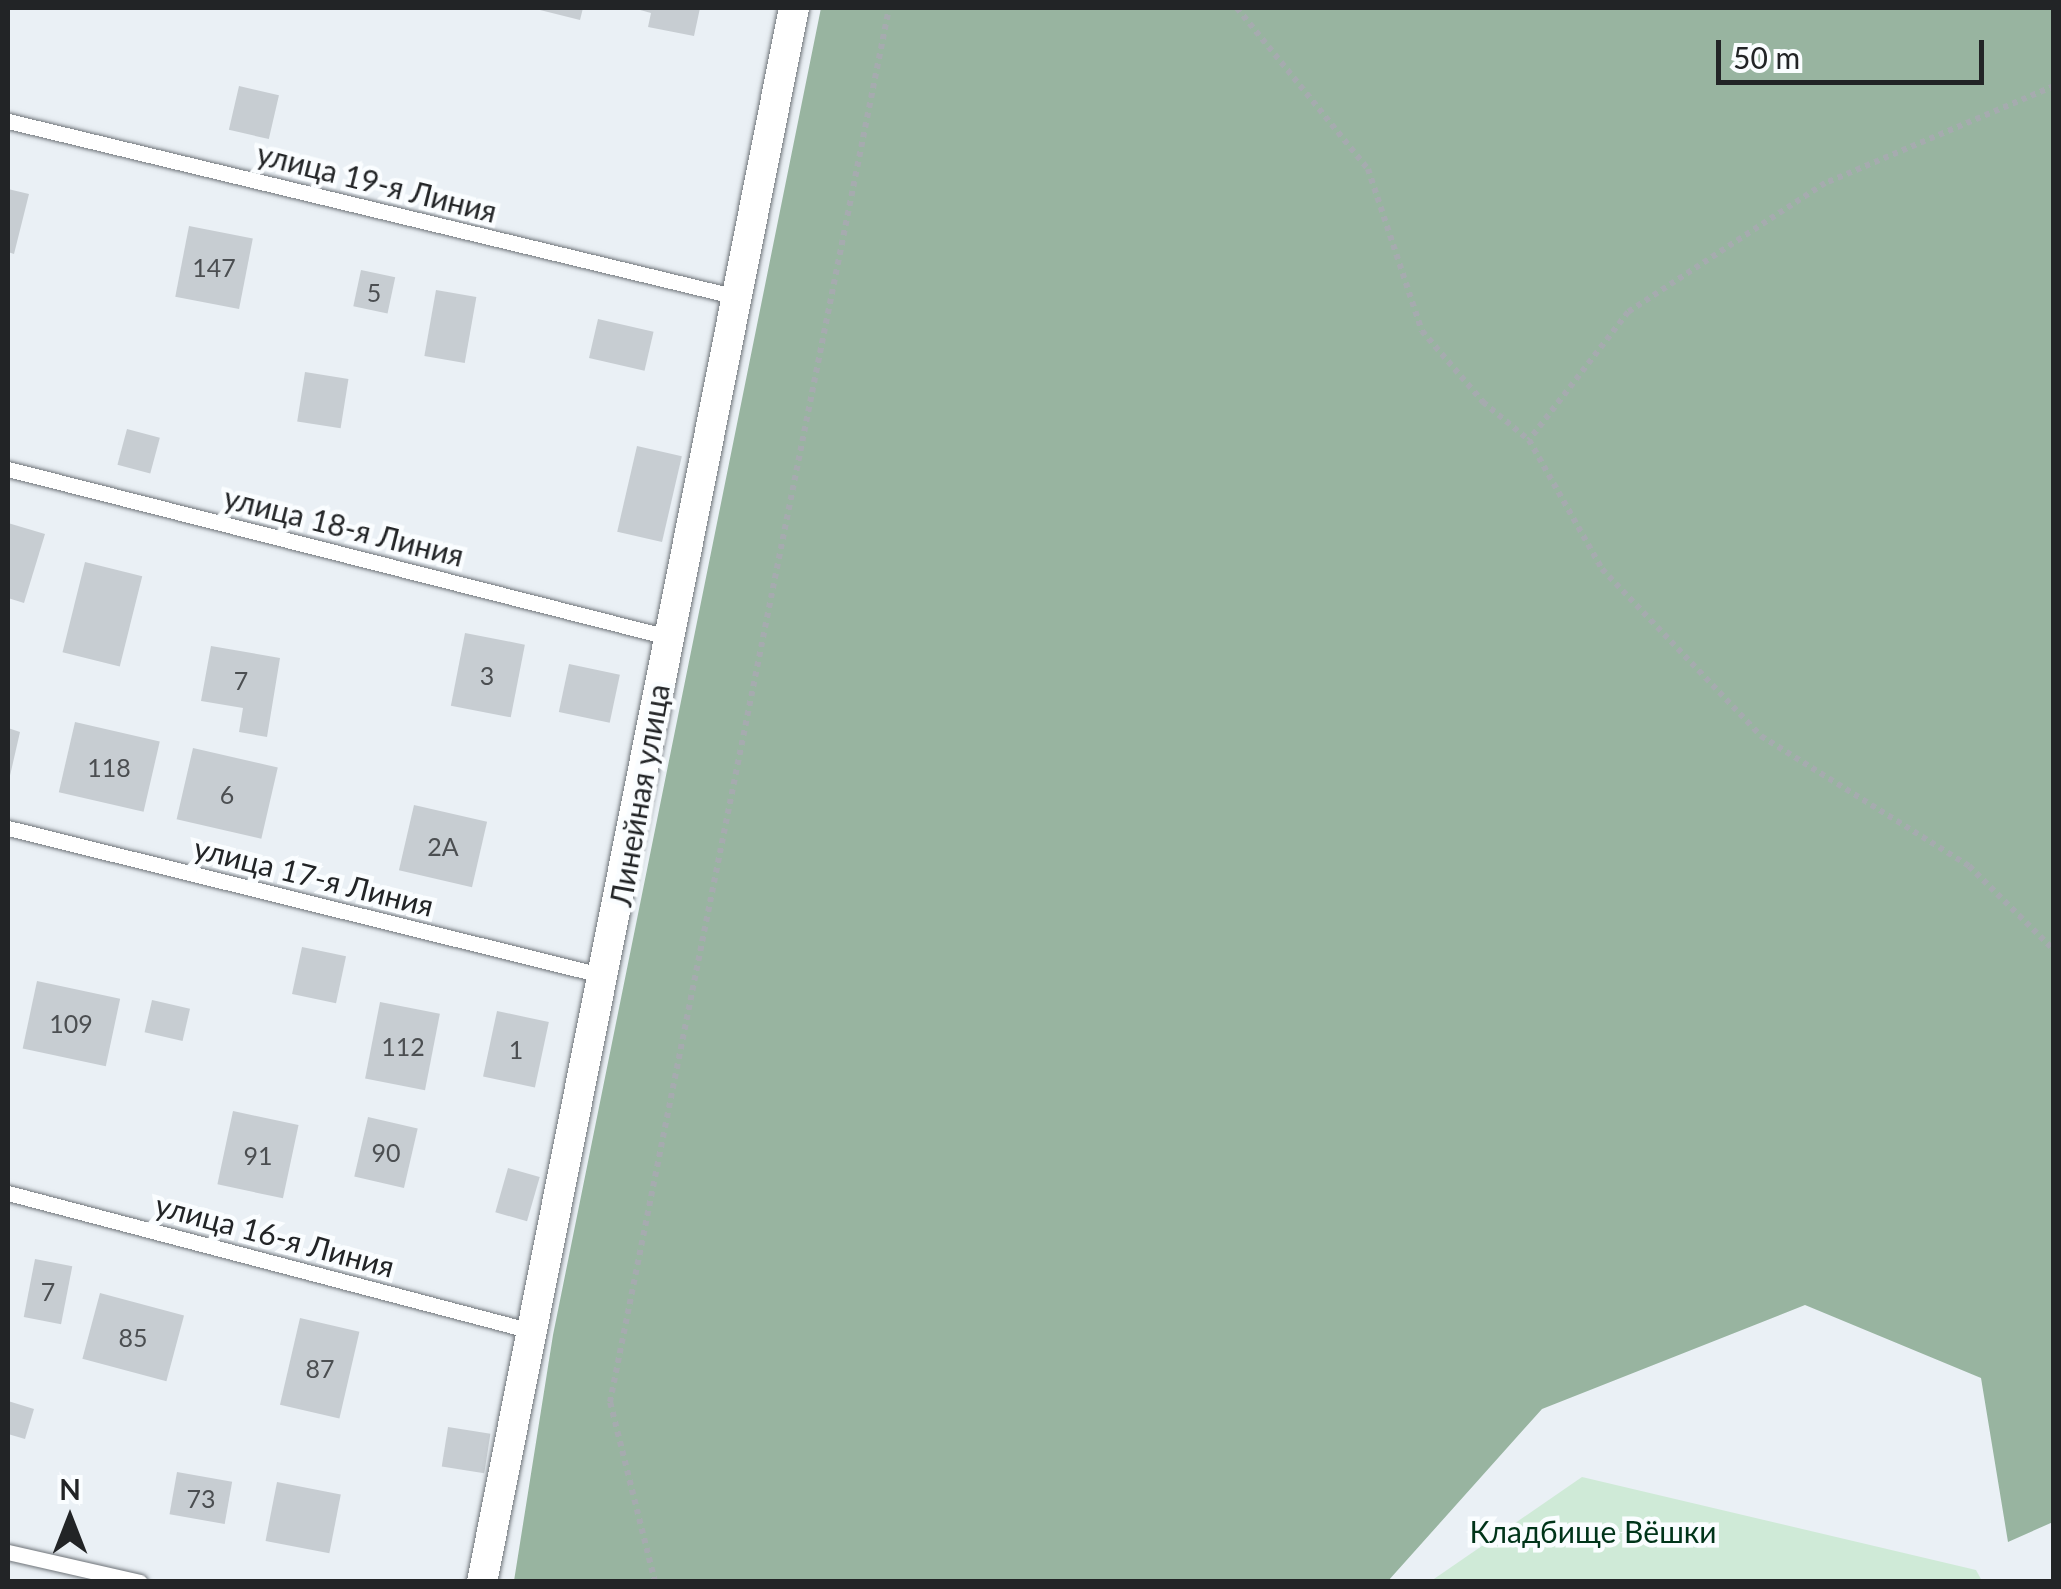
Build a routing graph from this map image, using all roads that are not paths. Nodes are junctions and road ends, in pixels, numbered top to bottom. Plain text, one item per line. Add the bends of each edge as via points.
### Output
1 (794, 8) edge
2 (8, 122) edge
3 (733, 296) junction
4 (8, 469) edge
5 (668, 637) junction
6 (8, 828) edge
7 (606, 976) junction
8 (8, 1194) edge
9 (528, 1330) junction
10 (8, 1552) edge
11 (140, 1582) edge
12 (482, 1582) edge

1 - 3 street, Линейная улица
2 - 3 lane, улица 19-я Линия
3 - 5 street, Линейная улица
4 - 5 lane, улица 18-я Линия
5 - 7 street, Линейная улица
6 - 7 lane, улица 17-я Линия
7 - 9 street, Линейная улица
8 - 9 lane, улица 16-я Линия
9 - 12 street, Линейная улица
10 - 11 lane

